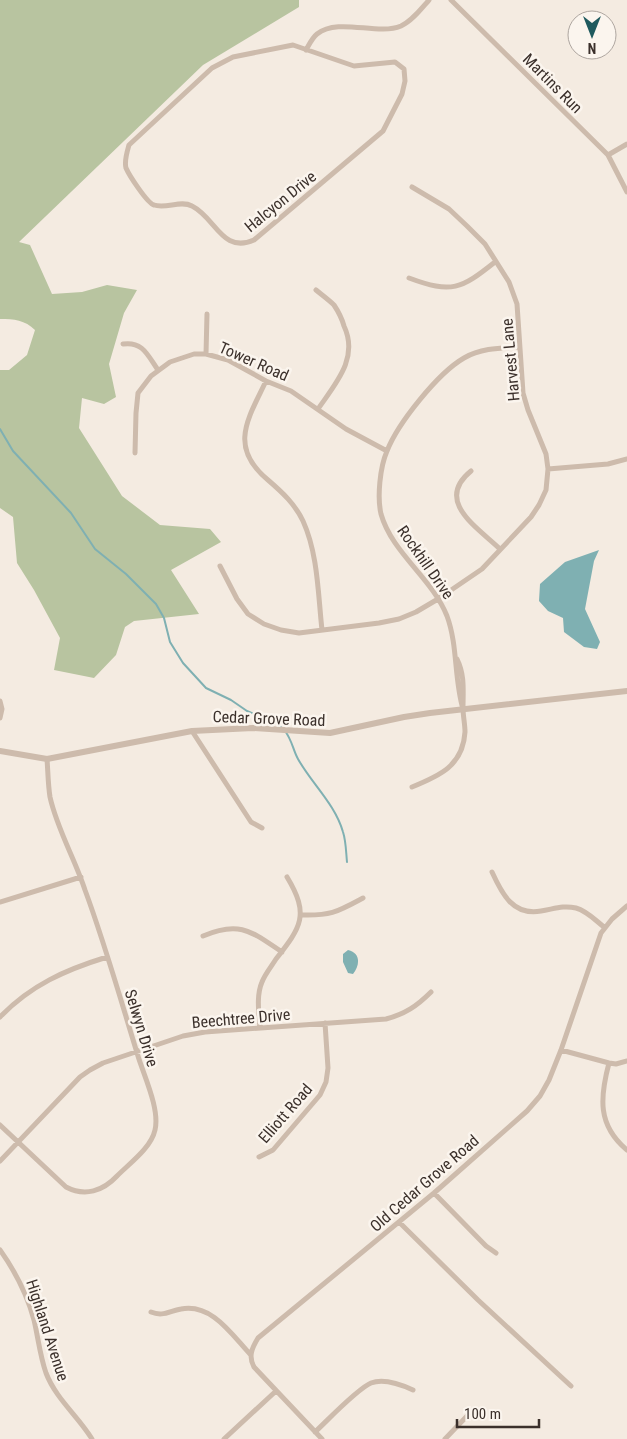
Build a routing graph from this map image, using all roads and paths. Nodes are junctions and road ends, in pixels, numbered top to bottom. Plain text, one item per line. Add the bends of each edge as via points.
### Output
1 (429, 0) edge
2 (451, 0) edge
3 (306, 50) junction
4 (627, 144) edge
5 (608, 156) junction
6 (412, 187) dead end
7 (627, 192) edge
8 (496, 262) junction
9 (409, 278) dead end
10 (316, 290) dead end
11 (207, 314) dead end
12 (123, 344) dead end
13 (519, 347) junction
14 (206, 354) junction
15 (158, 370) junction
16 (266, 381) junction
17 (318, 409) junction
18 (386, 451) junction
19 (135, 453) dead end
20 (627, 459) edge
21 (548, 469) junction
22 (471, 471) dead end
23 (500, 549) junction
24 (220, 566) dead end
25 (438, 599) junction
26 (322, 630) junction
27 (627, 691) edge
28 (0, 701) edge
29 (463, 709) junction
30 (0, 718) edge
31 (192, 731) junction
32 (0, 751) edge
33 (47, 760) junction
34 (412, 787) dead end
35 (262, 828) dead end
36 (492, 872) dead end
37 (81, 877) junction
38 (287, 877) dead end
39 (363, 898) dead end
40 (0, 902) edge
41 (627, 906) edge
42 (301, 915) junction
43 (604, 927) junction
44 (204, 936) dead end
45 (282, 952) junction
46 (107, 957) junction
47 (431, 992) dead end
48 (0, 1017) edge
49 (324, 1023) junction
50 (260, 1028) junction
51 (561, 1050) junction
52 (137, 1052) junction
53 (627, 1061) edge
54 (609, 1063) junction
55 (0, 1125) edge
56 (18, 1142) junction
57 (627, 1150) edge
58 (259, 1157) dead end
59 (0, 1161) edge
60 (434, 1193) junction
61 (400, 1222) junction
62 (0, 1250) edge
63 (496, 1253) dead end
64 (151, 1312) dead end
65 (250, 1354) junction
66 (571, 1386) dead end
67 (412, 1390) dead end
68 (276, 1391) junction
69 (468, 1415) dead end
70 (315, 1432) junction
71 (92, 1439) edge
72 (224, 1439) edge
73 (322, 1439) edge
74 (445, 1439) edge

1 - 3 street via 402,26 389,30 324,30 316,35
2 - 5 street, Martins Run
3 - 3 street, Halcyon Drive via 354,66 400,64 405,73 402,94 383,130 248,242 238,244 225,238 191,205 158,206 149,202 126,168 129,145 212,68 228,58 293,45
4 - 5 street
5 - 7 street, Martins Run
6 - 8 street, Harvest Lane via 449,209 484,244
8 - 9 street via 472,280 456,286 432,286
8 - 13 street, Harvest Lane via 509,282 517,304
10 - 17 street via 334,305 348,332 350,346 341,376
11 - 14 street
12 - 15 street via 138,345
13 - 18 street, Rockhill Drive via 486,350 464,357 436,382 409,414
13 - 21 street, Harvest Lane via 528,410 546,454
14 - 15 street, Tower Road via 194,354
14 - 16 street, Tower Road via 228,360
15 - 19 street, Tower Road via 138,393
16 - 17 street, Tower Road via 291,391
16 - 26 street via 248,419 245,447 256,468 284,494 302,520 314,556
17 - 18 street, Tower Road
18 - 25 street, Rockhill Drive via 379,495 381,513 399,548
20 - 21 street via 608,464
21 - 23 street, Harvest Lane via 546,490 539,505
22 - 23 street via 457,486 456,499 467,518
23 - 25 street, Harvest Lane via 482,569
24 - 26 street, Harvest Lane via 248,614 281,630 299,633
25 - 26 street, Harvest Lane via 399,619
25 - 29 street, Rockhill Drive via 452,632 455,657 461,668
27 - 29 street, Cedar Grove Road
28 - 30 street
29 - 31 street, Cedar Grove Road via 404,717 330,733 252,728
29 - 34 street, Rockhill Drive via 464,742 458,757 442,774
31 - 33 street, Cedar Grove Road
31 - 35 street via 251,822
32 - 33 street, Cedar Grove Road
33 - 37 street, Selwyn Drive via 52,804
36 - 43 street via 502,894 521,909 534,912 557,907 575,908
37 - 40 street
37 - 46 street, Selwyn Drive
38 - 42 street via 298,897
39 - 42 street via 331,914
41 - 43 street, Old Cedar Grove Road
42 - 45 street via 296,931
43 - 51 street, Old Cedar Grove Road
44 - 45 street via 219,930 244,930
45 - 50 street via 259,988
46 - 48 street via 51,978
46 - 52 street, Selwyn Drive
47 - 49 street, Beechtree Drive via 399,1016
49 - 50 street, Beechtree Drive
49 - 58 street, Elliott Road via 328,1068 320,1095 273,1150
50 - 52 street, Beechtree Drive via 194,1034
51 - 54 street
51 - 60 street, Old Cedar Grove Road via 544,1090 532,1106
52 - 56 street, Beechtree Drive via 103,1063 80,1077
52 - 56 street, Selwyn Drive via 156,1115 155,1130 147,1146 110,1184 94,1192 72,1190
53 - 54 street
54 - 57 street via 602,1091 603,1108 611,1132
55 - 56 street, Selwyn Drive
56 - 59 street, Beechtree Drive
60 - 61 street, Old Cedar Grove Road
60 - 63 street
61 - 65 street, Old Cedar Grove Road via 258,1338
61 - 66 street
62 - 71 street, Highland Avenue via 14,1270 25,1295 50,1383
64 - 65 street via 165,1315 188,1308 204,1310 220,1321
65 - 68 street via 254,1367
67 - 70 street via 391,1382 372,1383
68 - 70 street
68 - 72 street
69 - 74 street
70 - 73 street

